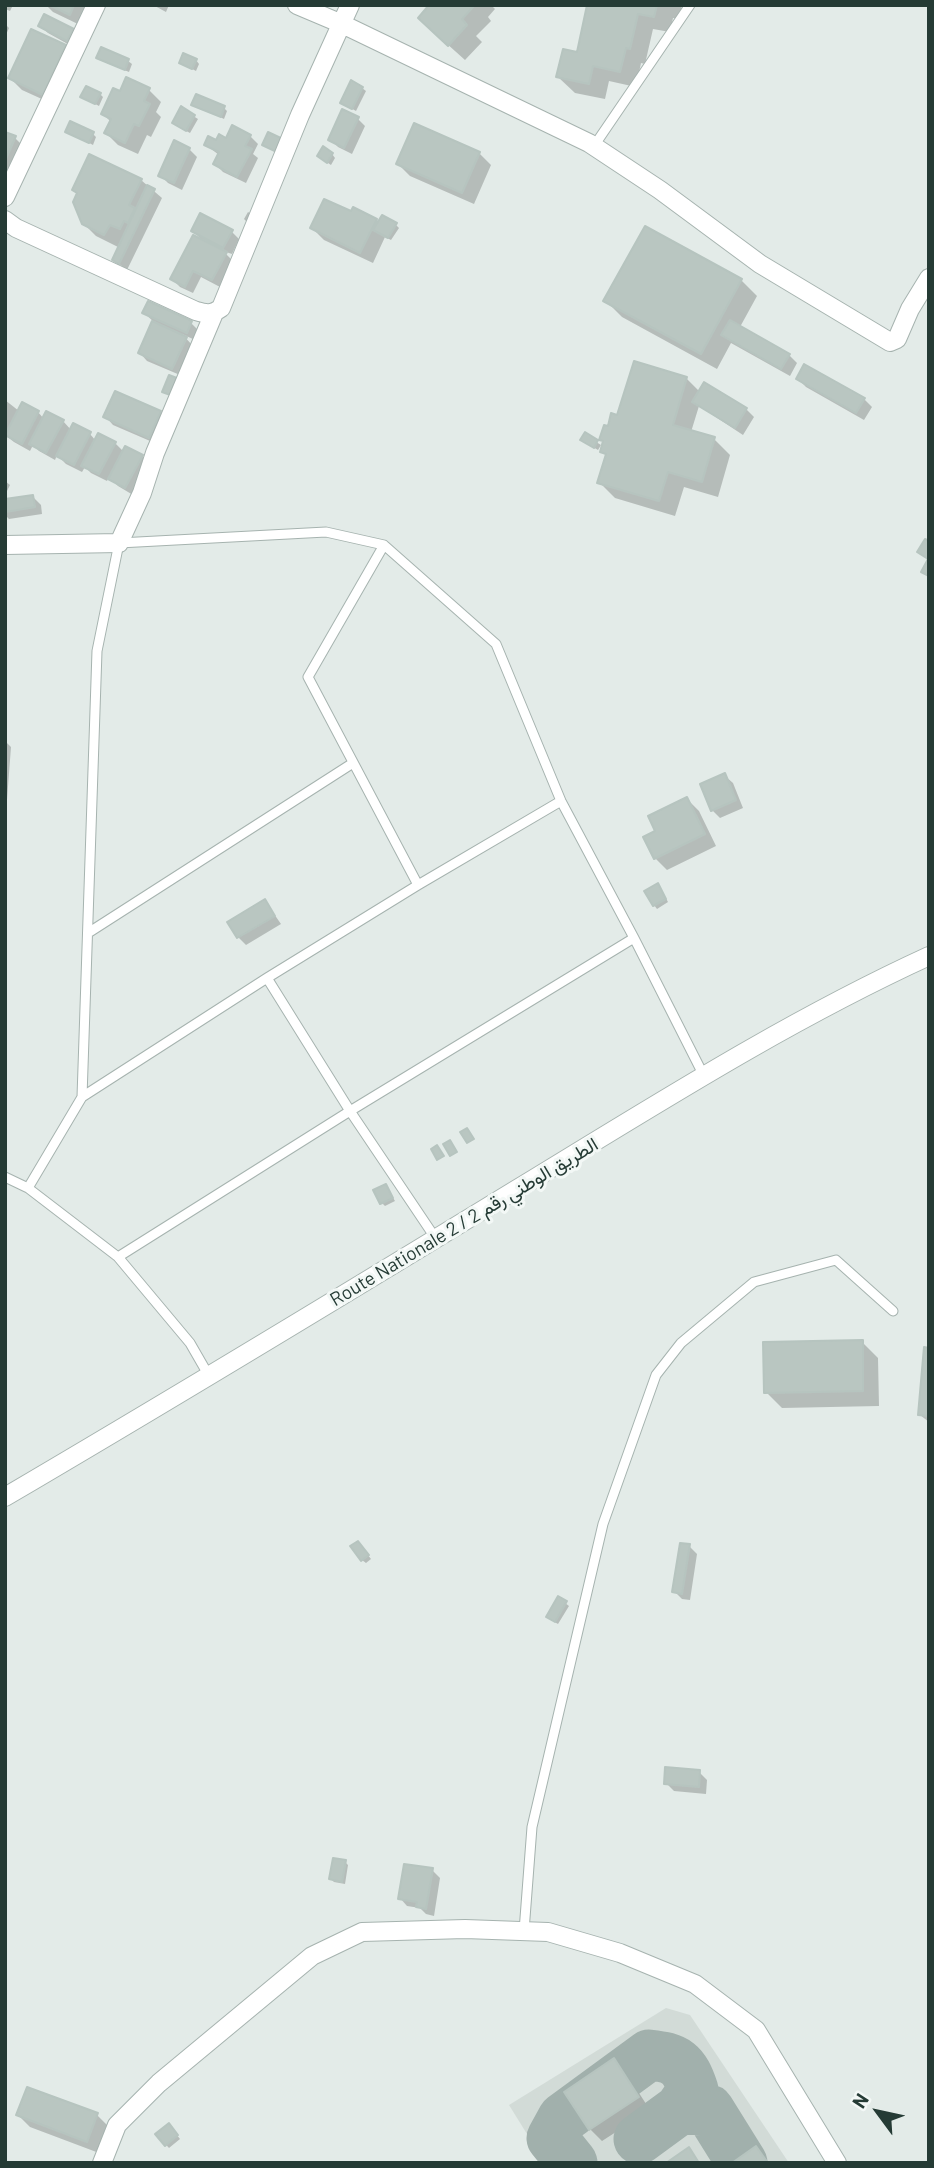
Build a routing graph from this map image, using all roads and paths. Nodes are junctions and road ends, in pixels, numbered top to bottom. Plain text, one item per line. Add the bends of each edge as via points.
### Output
1 (96, 5) edge
2 (297, 5) edge
3 (350, 5) edge
4 (690, 5) edge
5 (342, 24) junction
6 (594, 146) junction
7 (5, 197) edge
8 (5, 220) edge
9 (929, 278) edge
10 (214, 313) junction
11 (119, 542) junction
12 (5, 545) edge
13 (384, 545) junction
14 (353, 763) junction
15 (561, 801) junction
16 (418, 885) junction
17 (88, 933) junction
18 (634, 938) junction
19 (929, 956) edge
20 (267, 978) junction
21 (704, 1076) junction
22 (82, 1097) junction
23 (350, 1111) junction
24 (5, 1177) edge
25 (28, 1188) junction
26 (436, 1239) junction
27 (118, 1257) junction
28 (893, 1311) dead end
29 (209, 1377) junction
30 (5, 1497) edge
31 (524, 1931) junction
32 (102, 2163) edge
33 (837, 2163) edge

1 - 7 street
2 - 5 street
3 - 5 street
4 - 6 lane
5 - 6 street
5 - 10 street via 221,308
6 - 9 street via 760,264 890,342 897,340
8 - 10 street via 196,310
10 - 11 street
11 - 12 street
11 - 13 lane via 326,532
11 - 17 lane via 97,651
13 - 14 lane via 308,677
13 - 15 lane via 496,644
14 - 16 lane
14 - 17 lane
15 - 16 lane
15 - 18 lane
16 - 20 lane
17 - 22 lane
18 - 21 lane
18 - 23 lane
19 - 21 street, Route Nationale 2 / الطريق الوطني رقم 2 via 857,989
20 - 22 lane
20 - 23 lane
21 - 26 street, Route Nationale 2 / الطريق الوطني رقم 2
22 - 25 lane
23 - 26 lane
23 - 27 lane
24 - 25 lane
25 - 27 lane
26 - 29 street, Route Nationale 2 / الطريق الوطني رقم 2
27 - 29 lane via 190,1343
28 - 31 lane via 836,1260 754,1282 681,1343 656,1375 603,1524 532,1827
29 - 30 street, Route Nationale 2 / الطريق الوطني رقم 2
31 - 32 street via 362,1932 312,1956 159,2083 117,2125
31 - 33 street via 620,1953 695,1984 756,2030

